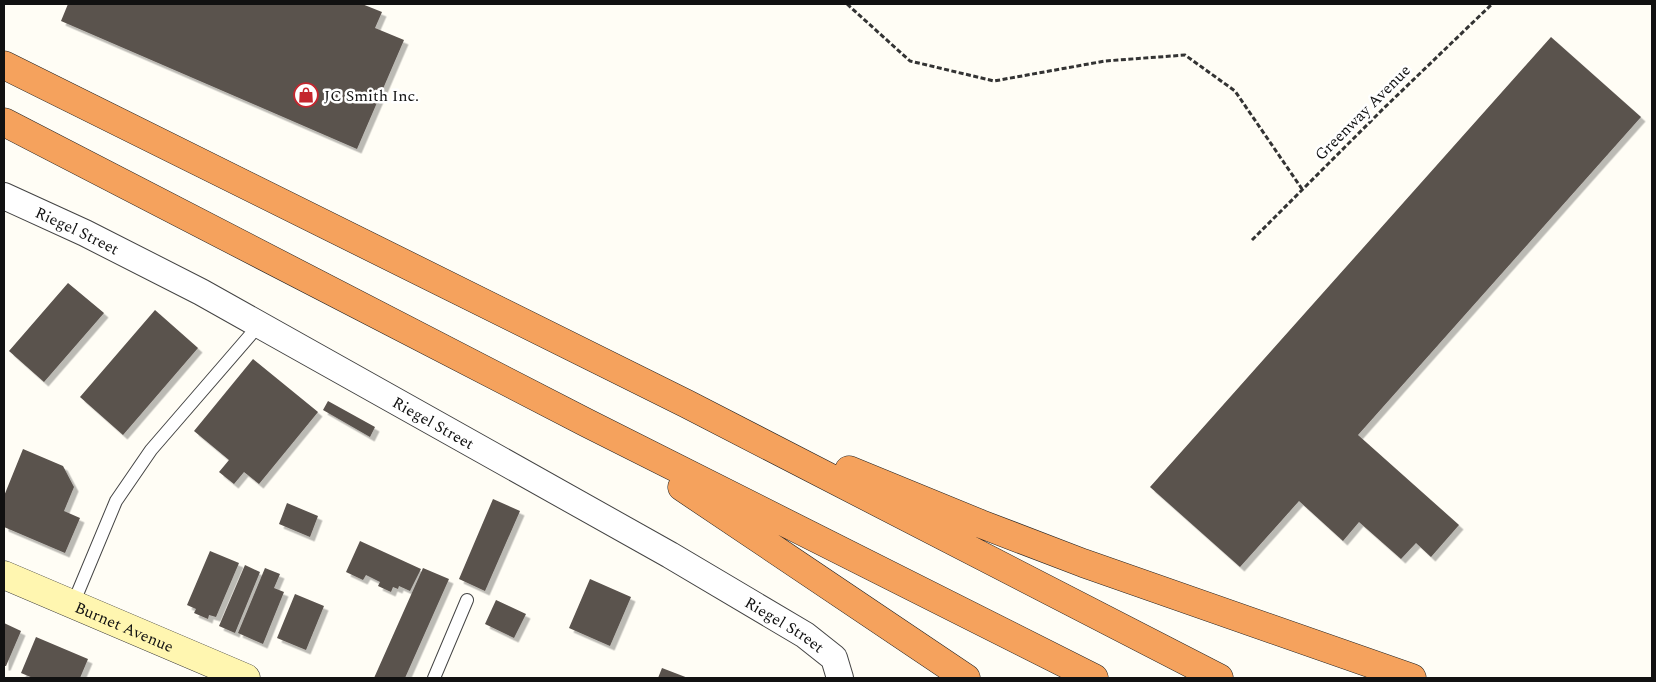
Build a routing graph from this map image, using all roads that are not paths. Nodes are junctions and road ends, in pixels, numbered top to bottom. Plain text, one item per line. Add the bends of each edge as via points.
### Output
1 (4, 65) edge
2 (4, 122) edge
3 (4, 196) edge
4 (259, 325) junction
5 (687, 404) junction
6 (587, 424) junction
7 (4, 575) edge
8 (467, 600) dead end
9 (72, 604) junction
10 (246, 678) edge
11 (434, 678) edge
12 (840, 678) edge
13 (966, 678) edge
14 (1094, 678) edge
15 (1219, 678) edge
16 (1412, 678) edge

1 - 5 highway
2 - 6 highway
3 - 4 street, Riegel Street via 85,233
4 - 9 lane via 152,450 116,501
4 - 12 street, Riegel Street via 670,555 805,635 834,658
5 - 15 highway
5 - 16 highway via 1083,563
6 - 13 highway
6 - 14 highway
7 - 9 street, Burnet Avenue
8 - 11 lane
9 - 10 street, Burnet Avenue

